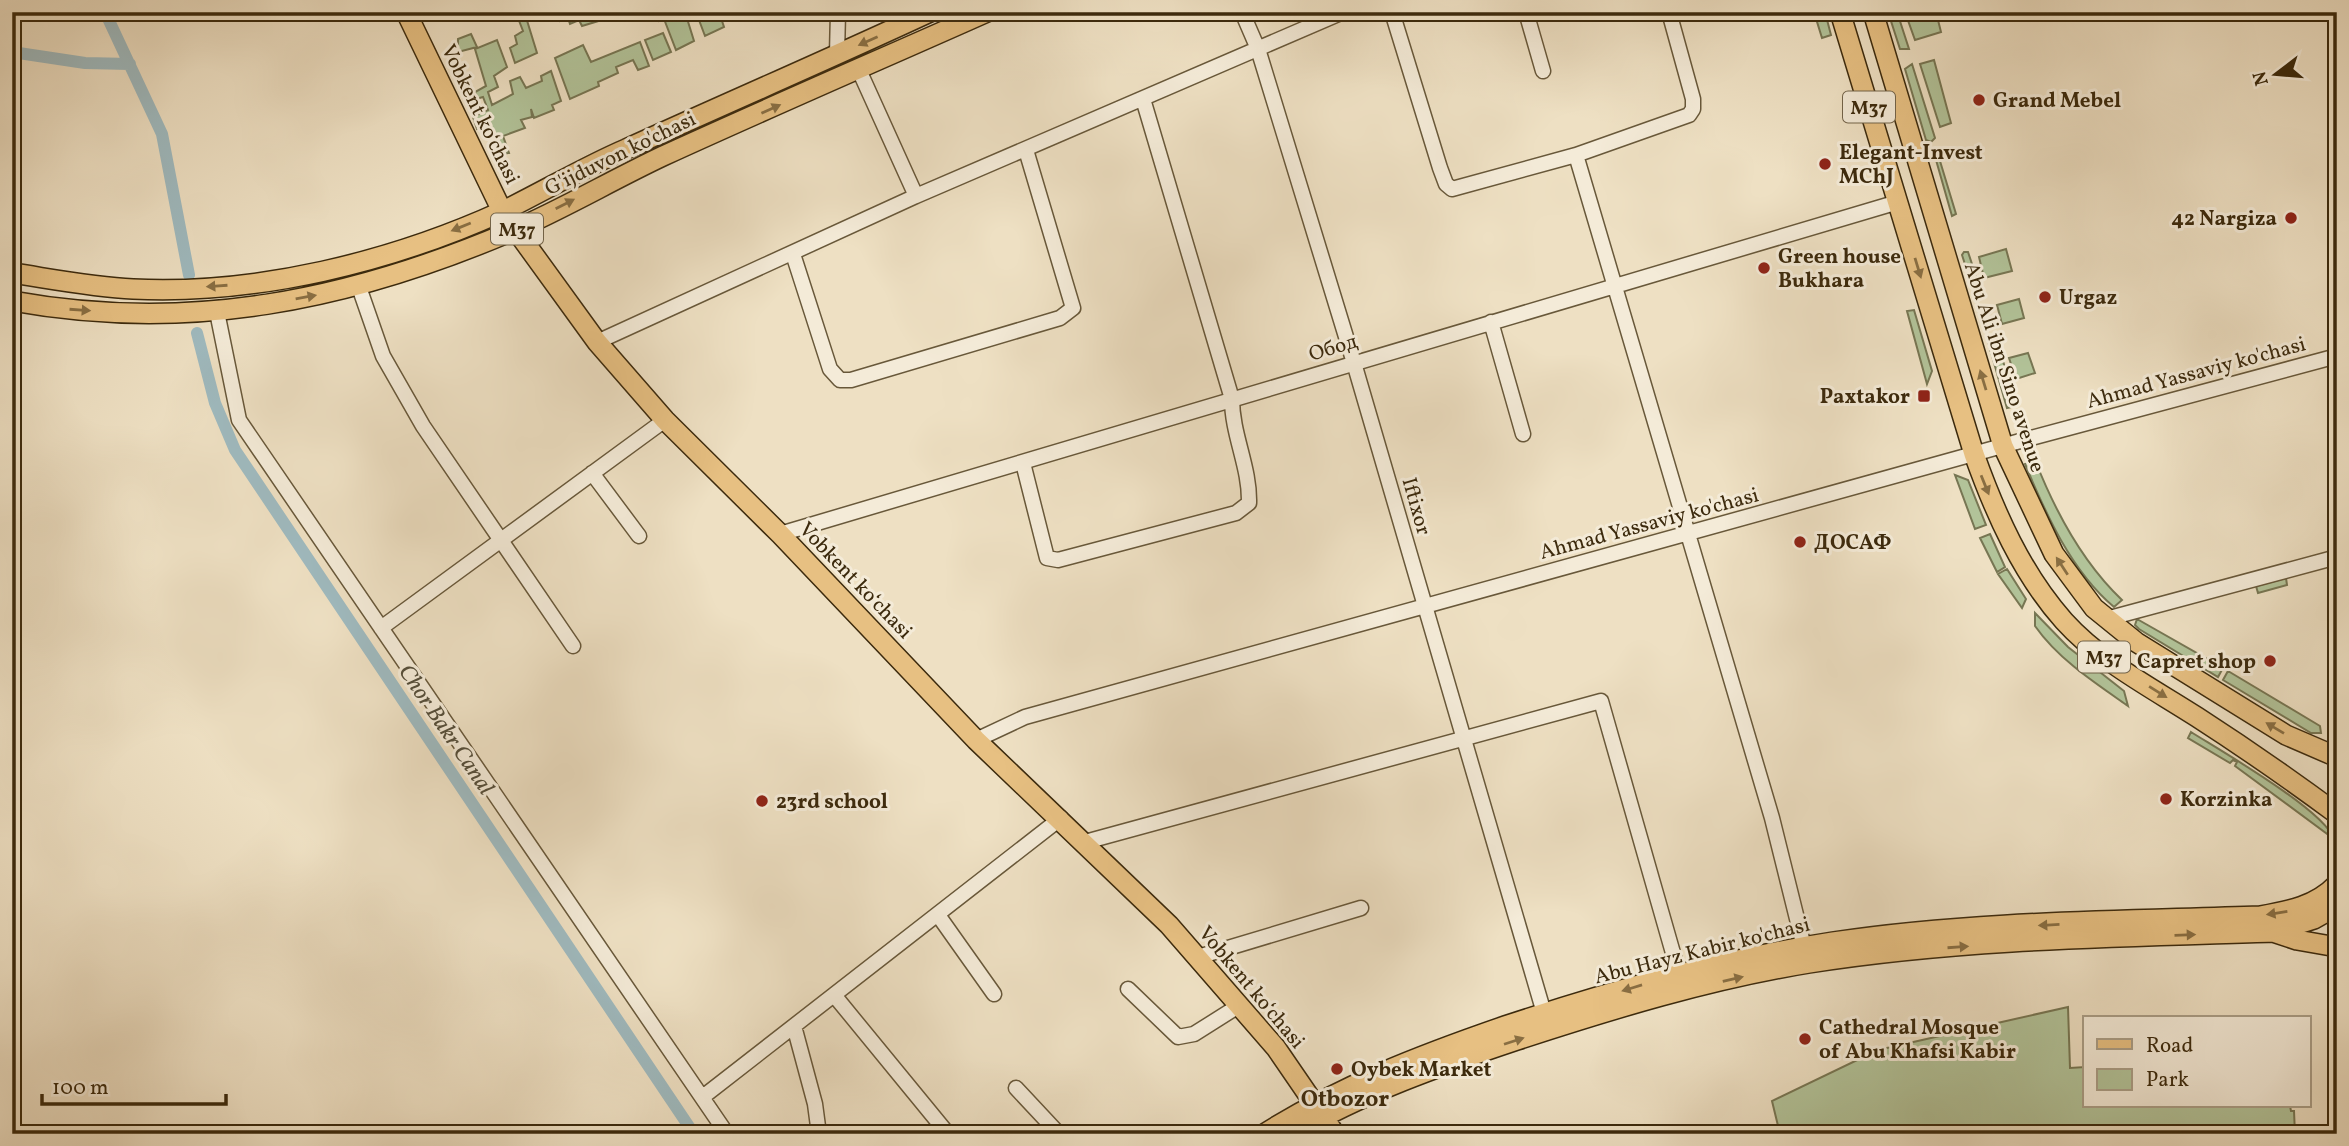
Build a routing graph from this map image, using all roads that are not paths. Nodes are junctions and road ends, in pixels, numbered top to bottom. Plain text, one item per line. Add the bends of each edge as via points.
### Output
1 (406, 12) edge
2 (838, 12) edge
3 (930, 12) edge
4 (987, 12) edge
5 (1242, 12) edge
6 (1343, 12) edge
7 (1392, 12) edge
8 (1526, 12) edge
9 (1669, 12) edge
10 (1840, 12) edge
11 (1873, 12) edge
12 (1885, 12) edge
13 (1883, 48) junction
14 (1258, 49) junction
15 (837, 54) junction
16 (859, 70) junction
17 (1543, 71) dead end
18 (1143, 99) junction
19 (1026, 150) junction
20 (1576, 155) junction
21 (916, 196) junction
22 (1898, 202) junction
23 (502, 211) junction
24 (514, 230) junction
25 (793, 254) junction
26 (12, 273) edge
27 (1614, 286) junction
28 (359, 287) junction
29 (12, 300) edge
30 (217, 312) junction
31 (1491, 322) junction
32 (597, 342) junction
33 (2337, 356) edge
34 (1354, 363) junction
35 (1233, 399) junction
36 (665, 420) junction
37 (1523, 434) dead end
38 (2003, 446) junction
39 (1973, 454) junction
40 (1023, 463) junction
41 (592, 473) junction
42 (780, 534) junction
43 (1687, 535) junction
44 (639, 536) dead end
45 (500, 541) junction
46 (2337, 557) edge
47 (1424, 607) junction
48 (2106, 619) junction
49 (381, 628) junction
50 (573, 646) dead end
51 (1462, 738) junction
52 (976, 740) junction
53 (2337, 757) edge
54 (2337, 793) edge
55 (2337, 813) edge
56 (1061, 818) junction
57 (1085, 842) junction
58 (2337, 884) edge
59 (2337, 906) edge
60 (1361, 908) dead end
61 (939, 915) junction
62 (2152, 928) junction
63 (2273, 932) junction
64 (1804, 947) junction
65 (2337, 947) edge
66 (1198, 957) junction
67 (1679, 974) junction
68 (1128, 989) dead end
69 (994, 994) dead end
70 (834, 995) junction
71 (1240, 1005) junction
72 (1544, 1013) junction
73 (794, 1026) junction
74 (1016, 1088) dead end
75 (704, 1096) junction
76 (1319, 1109) junction
77 (727, 1134) edge
78 (819, 1134) edge
79 (948, 1134) edge
80 (1059, 1134) edge
81 (1264, 1134) edge
82 (1293, 1134) edge
83 (1335, 1134) edge

1 - 23 main road, Vobkent koʻchasi
2 - 15 street
3 -> 15 main road, G'ijduvon ko'chasi / M37
4 - 16 main road, G'ijduvon ko'chasi / M37
5 - 14 street, Iftixor
6 - 14 street
7 - 20 street via 1446,184 1452,189
8 - 17 street
9 - 20 street via 1693,109 1684,119
10 - 22 main road, M37
11 - 13 main road, Abu Ali ibn Sino avenue / M37
12 - 13 street
38 -> 13 main road, Abu Ali ibn Sino avenue / M37
14 - 18 street
14 - 34 street, Iftixor
15 - 23 main road, G'ijduvon ko'chasi / M37 via 613,155
16 - 21 street
24 -> 16 main road, G'ijduvon ko'chasi / M37 via 599,186
18 - 19 street
18 - 35 street
19 - 21 street
19 - 25 street via 1073,308 1060,318 840,380 831,369
20 - 27 street
21 - 25 street
22 - 27 street, Обод
22 -> 39 main road, M37
23 - 24 main road, Vobkent koʻchasi
23 -> 26 main road, G'ijduvon ko'chasi / M37 via 402,250 236,285 132,289
24 - 28 main road, G'ijduvon ko'chasi / M37
24 - 32 main road, Vobkent koʻchasi
25 - 32 street
27 - 31 street, Обод
27 - 43 street
30 -> 28 main road, G'ijduvon ko'chasi / M37
28 - 45 street via 383,356 423,426
29 -> 30 main road, G'ijduvon ko'chasi / M37 via 46,307 166,315
30 - 49 street via 239,420
31 - 34 street, Обод
31 - 37 street
32 - 36 main road, Vobkent koʻchasi
33 - 38 street, Ahmad Yassaviy ko'chasi
34 - 35 street, Обод
34 - 47 street, Iftixor
35 - 40 street, Обод
35 - 40 street via 1236,435 1250,482 1249,503 1236,513 1058,560 1047,558
36 - 41 street
36 - 42 main road, Vobkent koʻchasi
38 - 39 street, Ahmad Yassaviy ko'chasi
48 -> 38 main road, Abu Ali ibn Sino avenue / M37 via 2054,554
39 - 43 street, Ahmad Yassaviy ko'chasi
39 -> 55 main road, M37 via 2014,547 2044,596 2073,630 2109,660
40 - 42 street, Обод
41 - 44 street
41 - 45 street
42 - 52 main road, Vobkent koʻchasi
43 - 47 street, Ahmad Yassaviy ko'chasi
43 - 64 street via 1772,818
45 - 49 street
45 - 50 street
46 - 48 street
47 - 51 street, Iftixor
47 - 52 street, Ahmad Yassaviy ko'chasi via 1025,717
53 -> 48 main road, Abu Ali ibn Sino avenue / M37 via 2286,735
49 - 75 street
51 - 57 street
51 - 67 street via 1601,701
51 - 72 street, Iftixor
52 - 56 main road, Vobkent koʻchasi
54 - 55 main road, M37
56 - 57 main road, Vobkent koʻchasi
56 - 61 street
57 - 66 main road, Vobkent koʻchasi
58 -> 62 main road, Abu Hayz Kabir ko'chasi via 2318,900 2290,911
59 - 63 main road, Abu Hayz Kabir ko'chasi
60 - 66 street
61 - 69 street
61 - 70 street
62 -> 63 main road, Abu Hayz Kabir ko'chasi
62 -> 64 main road, Abu Hayz Kabir ko'chasi via 1934,930
76 -> 62 main road, Abu Hayz Kabir ko'chasi via 1490,1049 1736,978 1916,950
63 - 65 main road
64 - 67 main road, Abu Hayz Kabir ko'chasi
66 - 71 main road, Vobkent koʻchasi
67 -> 72 main road, Abu Hayz Kabir ko'chasi
68 - 71 street via 1178,1037 1194,1034
70 - 73 street
70 - 79 street
71 - 76 main road, Vobkent koʻchasi
72 - 76 main road, Abu Hayz Kabir ko'chasi via 1427,1054
73 - 75 street
73 - 78 street
74 - 80 street
75 - 77 street
76 - 81 main road, Abu Hayz Kabir ko'chasi
76 - 82 main road, Abu Hayz Kabir ko'chasi
76 - 83 main road, Vobkent koʻchasi

